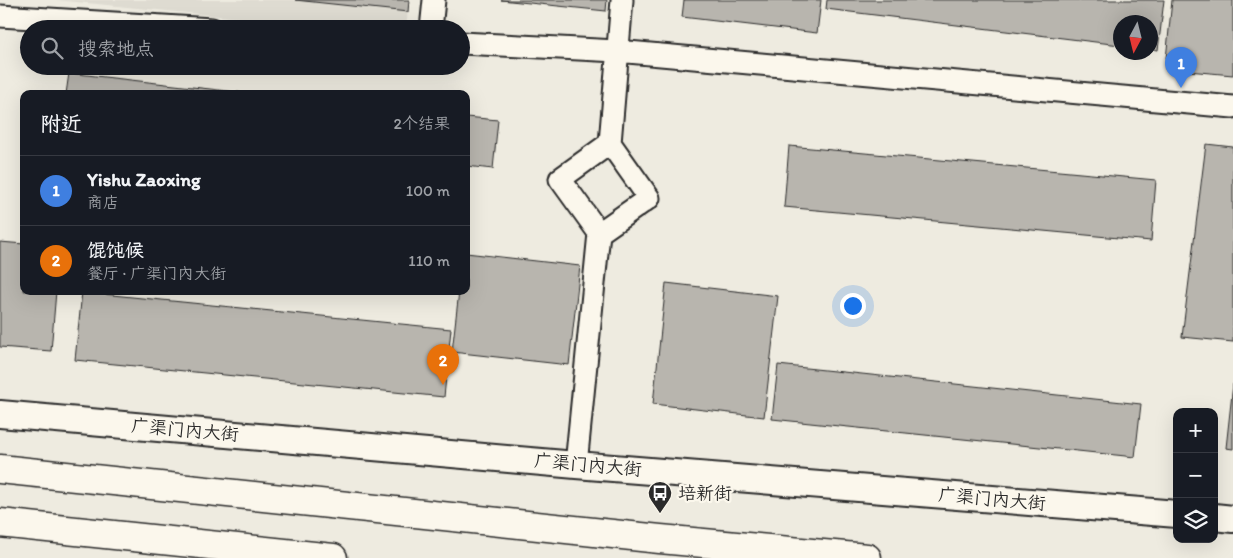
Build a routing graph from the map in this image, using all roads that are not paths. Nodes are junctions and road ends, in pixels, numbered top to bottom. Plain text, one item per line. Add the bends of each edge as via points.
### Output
1 (434, 0) edge
2 (622, 0) edge
3 (0, 16) edge
4 (65, 20) edge
5 (432, 20) edge
6 (470, 43) edge
7 (617, 51) junction
8 (1233, 107) edge
9 (610, 143) junction
10 (599, 233) junction
11 (0, 414) edge
12 (576, 465) junction
13 (0, 469) edge
14 (1173, 514) edge
15 (1218, 517) edge
16 (1233, 519) edge
17 (0, 523) edge
18 (333, 558) edge
19 (867, 558) edge

1 - 5 street
2 - 7 street
3 - 4 street
6 - 7 street
7 - 8 street
7 - 9 street
9 - 10 street via 560,179
9 - 10 street via 649,198
10 - 12 street
11 - 12 street, 广渠门内大街
12 - 14 street, 广渠门内大街
13 - 19 main road
15 - 16 street
17 - 18 main road

